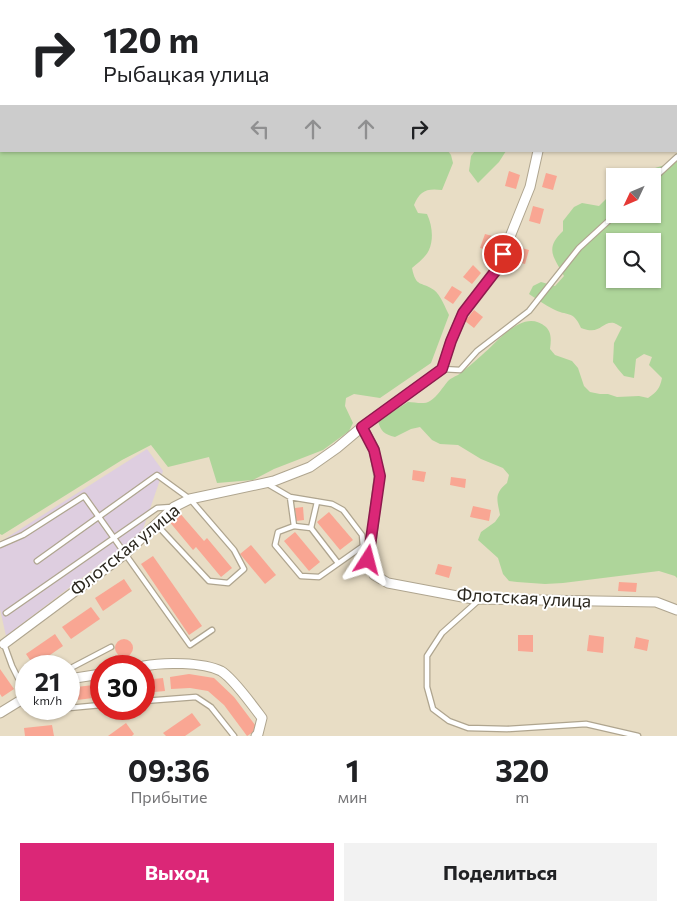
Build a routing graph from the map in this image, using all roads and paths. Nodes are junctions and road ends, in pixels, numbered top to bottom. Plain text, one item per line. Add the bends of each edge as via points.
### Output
1 (538, 152) edge
2 (677, 156) edge
3 (661, 171) edge
4 (606, 223) edge
5 (442, 369) junction
6 (362, 427) junction
7 (266, 483) junction
8 (290, 497) junction
9 (190, 499) junction
10 (317, 502) junction
11 (174, 507) junction
12 (98, 517) junction
13 (156, 524) junction
14 (294, 526) junction
15 (311, 528) junction
16 (114, 538) junction
17 (0, 545) edge
18 (125, 554) junction
19 (36, 560) dead end
20 (338, 563) junction
21 (480, 599) junction
22 (677, 610) edge
23 (6, 613) dead end
24 (212, 630) dead end
25 (4, 644) joint
26 (111, 647) dead end
27 (80, 663) edge
28 (155, 664) edge
29 (15, 672) edge
30 (155, 700) edge
31 (15, 703) edge
32 (0, 712) edge
33 (234, 736) edge
34 (256, 736) edge
35 (638, 736) edge

1 - 5 street via 530,187 497,269 463,313
2 - 3 lane
4 - 5 lane via 579,248 530,310 477,351 460,370
5 - 6 street, Флотская улица
6 - 7 street, Флотская улица via 310,467
6 - 21 street, Флотская улица via 374,450 380,476 368,560 374,575 388,583
7 - 8 lane
7 - 9 street, Флотская улица
8 - 10 lane
8 - 14 lane
9 - 11 street, Флотская улица
9 - 12 lane via 157,475
9 - 13 lane via 234,550 244,569 228,583 209,581
10 - 15 lane
10 - 20 lane via 343,510 362,535 363,546
11 - 13 street, Флотская улица
11 - 16 lane via 157,508
12 - 16 lane
12 - 17 lane via 84,496 24,536
12 - 19 lane
13 - 18 street, Флотская улица
14 - 15 lane
14 - 20 lane via 278,532 275,545 301,576 319,577
15 - 20 lane
16 - 18 lane
16 - 23 lane
18 - 24 lane via 190,645
18 - 25 street, Флотская улица
21 - 22 street, Флотская улица via 656,602
21 - 35 lane via 442,633 427,656 427,687 433,708 449,721 468,728 586,724
25 - 29 lane
26 - 27 lane
28 - 34 street via 202,666 222,672 262,718
30 - 33 lane via 196,697 211,707
31 - 32 street

